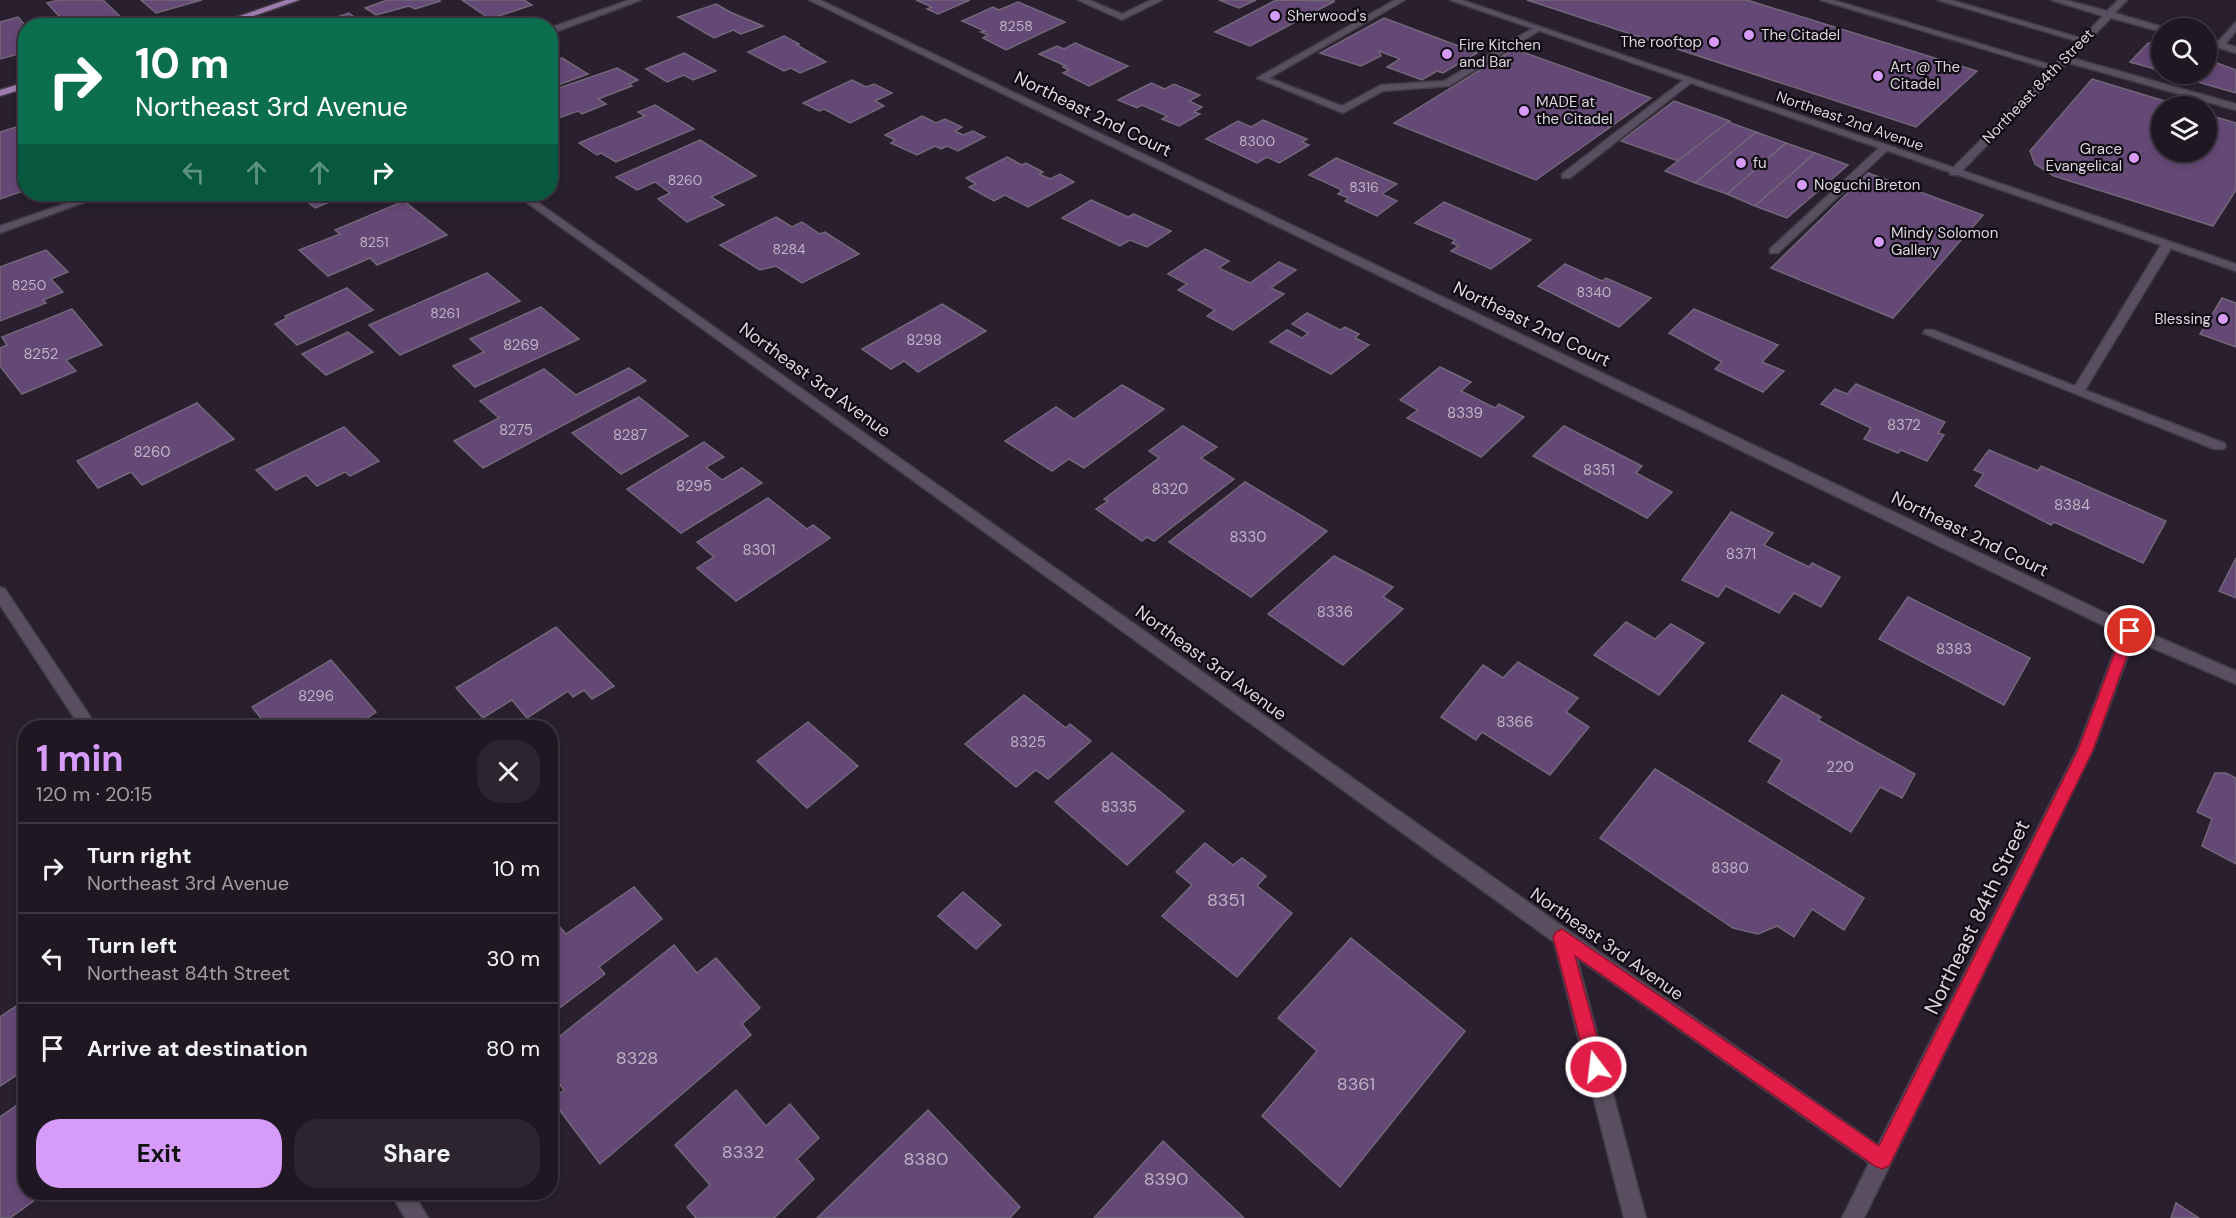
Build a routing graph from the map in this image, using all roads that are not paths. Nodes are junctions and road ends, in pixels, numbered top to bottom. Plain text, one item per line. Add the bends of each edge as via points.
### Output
1 (296, 0) edge
2 (638, 0) edge
3 (813, 0) edge
4 (1082, 0) edge
5 (1158, 0) edge
6 (1401, 0) edge
7 (1454, 0) edge
8 (1824, 0) edge
9 (1942, 0) edge
10 (2055, 0) edge
11 (2123, 0) edge
12 (1472, 2) edge
13 (2109, 15) junction
14 (239, 18) edge
15 (2236, 25) edge
16 (2151, 26) edge
17 (558, 29) edge
18 (1538, 29) junction
19 (2084, 40) junction
20 (2217, 44) edge
21 (2220, 45) junction
22 (2236, 50) edge
23 (2065, 59) junction
24 (2056, 68) junction
25 (1688, 81) junction
26 (18, 87) edge
27 (0, 93) edge
28 (2236, 107) edge
29 (1884, 149) junction
30 (1954, 173) junction
31 (1566, 176) dead end
32 (82, 201) edge
33 (530, 201) edge
34 (0, 230) edge
35 (2167, 245) junction
36 (1774, 251) dead end
37 (2236, 268) edge
38 (1929, 333) dead end
39 (2078, 392) junction
40 (2219, 446) dead end
41 (0, 592) edge
42 (2130, 631) junction
43 (2236, 678) edge
44 (85, 720) edge
45 (1562, 937) junction
46 (1882, 1160) junction
47 (405, 1200) edge
48 (417, 1218) edge
49 (1635, 1218) edge
50 (1853, 1218) edge

1 - 14 main road
2 - 17 street
3 - 42 street, Northeast 2nd Court
4 - 5 street via 1122,17
6 - 18 street via 1262,78 1343,110 1381,88 1446,84
7 - 12 street, Northeast 2nd Avenue
8 - 24 street
9 - 19 street
10 - 13 street
11 - 13 street, Northeast 84th Street
12 - 18 street, Northeast 2nd Avenue
13 - 16 street
13 - 19 street, Northeast 84th Street
15 - 21 street
18 - 25 street, Northeast 2nd Avenue
19 - 23 street, Northeast 84th Street
20 - 21 street
21 - 22 street
23 - 24 street, Northeast 84th Street
23 - 28 street
24 - 30 street, Northeast 84th Street
25 - 29 street, Northeast 2nd Avenue
25 - 31 street
26 - 27 main road
29 - 30 street, Northeast 2nd Avenue
29 - 36 street
30 - 35 street, Northeast 2nd Avenue
32 - 34 street
33 - 45 street, Northeast 3rd Avenue
35 - 37 street, Northeast 2nd Avenue
35 - 39 street
38 - 39 street
39 - 40 street
41 - 44 street
42 - 43 street, Northeast 2nd Court
42 - 46 street, Northeast 84th Street via 2085,750
45 - 46 street, Northeast 3rd Avenue
45 - 49 street
46 - 50 street, Northeast 84th Street
47 - 48 street

